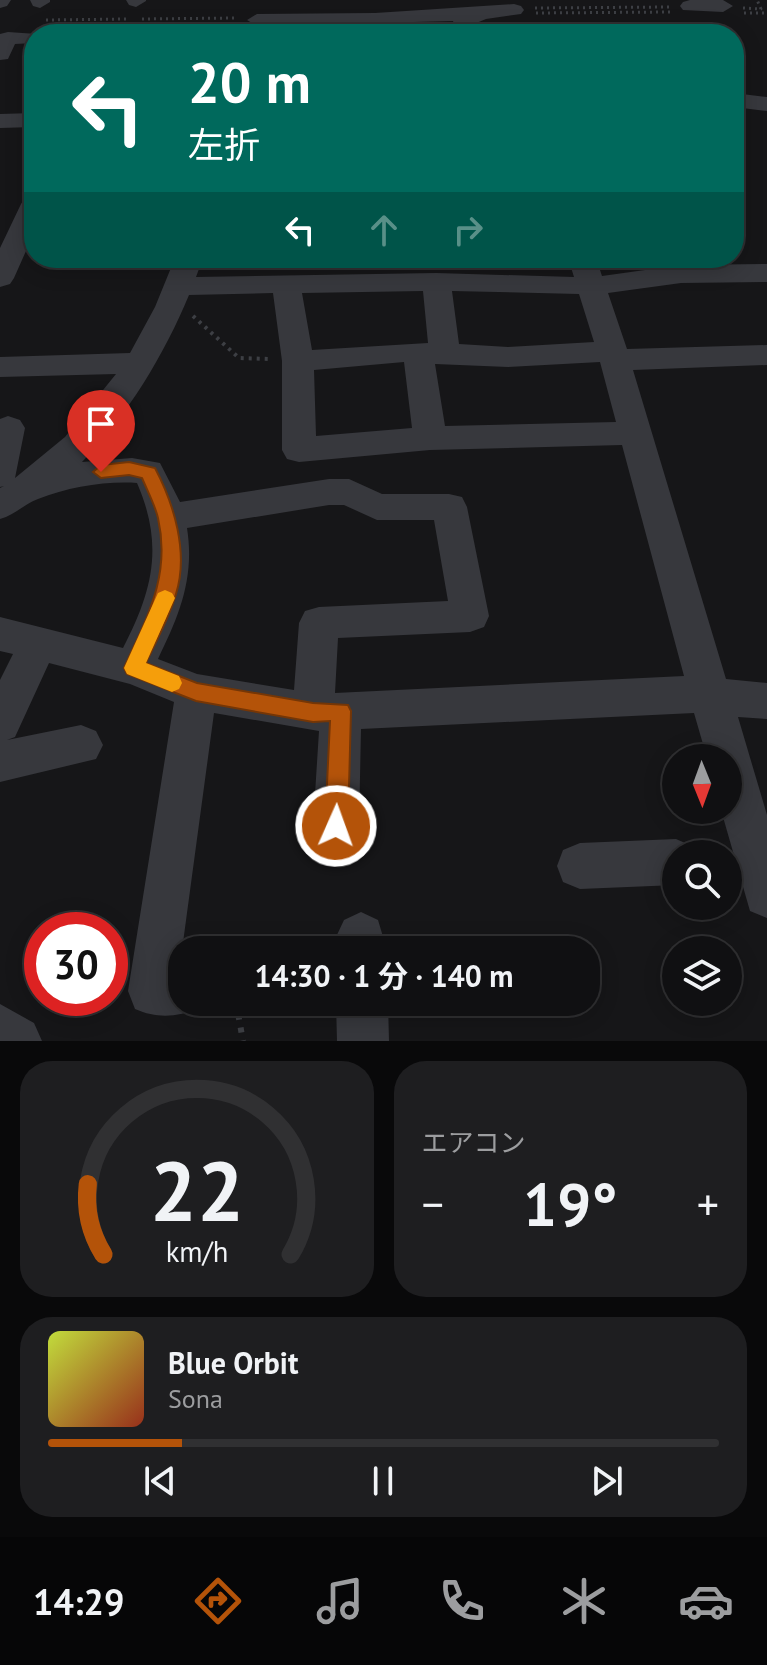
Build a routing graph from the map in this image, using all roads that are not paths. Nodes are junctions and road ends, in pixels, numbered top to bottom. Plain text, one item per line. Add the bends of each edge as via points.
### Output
1 (363, 9) edge
2 (482, 14) junction
3 (515, 15) edge
4 (257, 18) edge
5 (463, 24) edge
6 (744, 101) edge
7 (767, 104) edge
8 (24, 120) edge
9 (0, 121) edge
10 (24, 233) edge
11 (711, 268) edge
12 (738, 268) edge
13 (384, 270) edge
14 (242, 271) edge
15 (587, 272) edge
16 (767, 273) edge
17 (9, 277) edge
18 (436, 282) junction
19 (180, 283) edge
20 (286, 284) junction
21 (431, 354) junction
22 (767, 355) edge
23 (614, 356) junction
24 (298, 360) junction
25 (136, 363) junction
26 (0, 367) edge
27 (8, 428) dead end
28 (636, 433) junction
29 (430, 438) junction
30 (321, 448) junction
31 (329, 492) junction
32 (6, 493) edge
33 (167, 518) junction
34 (19, 638) edge
35 (134, 668) junction
36 (196, 692) junction
37 (712, 696) junction
38 (767, 701) edge
39 (327, 712) junction
40 (0, 724) edge
41 (81, 745) dead end
42 (0, 762) edge
43 (336, 826) dead end
44 (662, 863) edge
45 (580, 866) dead end
46 (751, 871) edge
47 (168, 990) edge
48 (362, 1016) edge
49 (0, 1030) edge
50 (16, 1041) edge
51 (363, 1041) edge

1 - 2 street
1 - 4 street
2 - 3 street
2 - 5 street
6 - 7 street
8 - 9 street
10 - 17 street
11 - 15 street via 651,276
12 - 16 street
13 - 18 street
13 - 20 street
14 - 19 street
14 - 20 street
15 - 18 street
15 - 23 street
18 - 21 street
19 - 25 street
20 - 24 street
21 - 23 street
21 - 24 street
21 - 29 street
22 - 23 street
23 - 28 street
24 - 30 street via 299,450
25 - 26 street
25 - 32 street via 76,448
27 - 32 street
28 - 29 street
28 - 37 street
29 - 30 street
30 - 31 street
31 - 33 street
31 - 39 street via 349,492 377,507 449,507 470,616 319,623
32 - 33 street via 74,475 129,469 148,472
33 - 35 street via 167,593
34 - 35 street
34 - 40 street
35 - 36 street
36 - 39 street
36 - 47 street via 153,991
37 - 38 street
37 - 39 street
37 - 46 street
39 - 43 street
41 - 42 street
44 - 45 street
48 - 51 street
49 - 50 street

